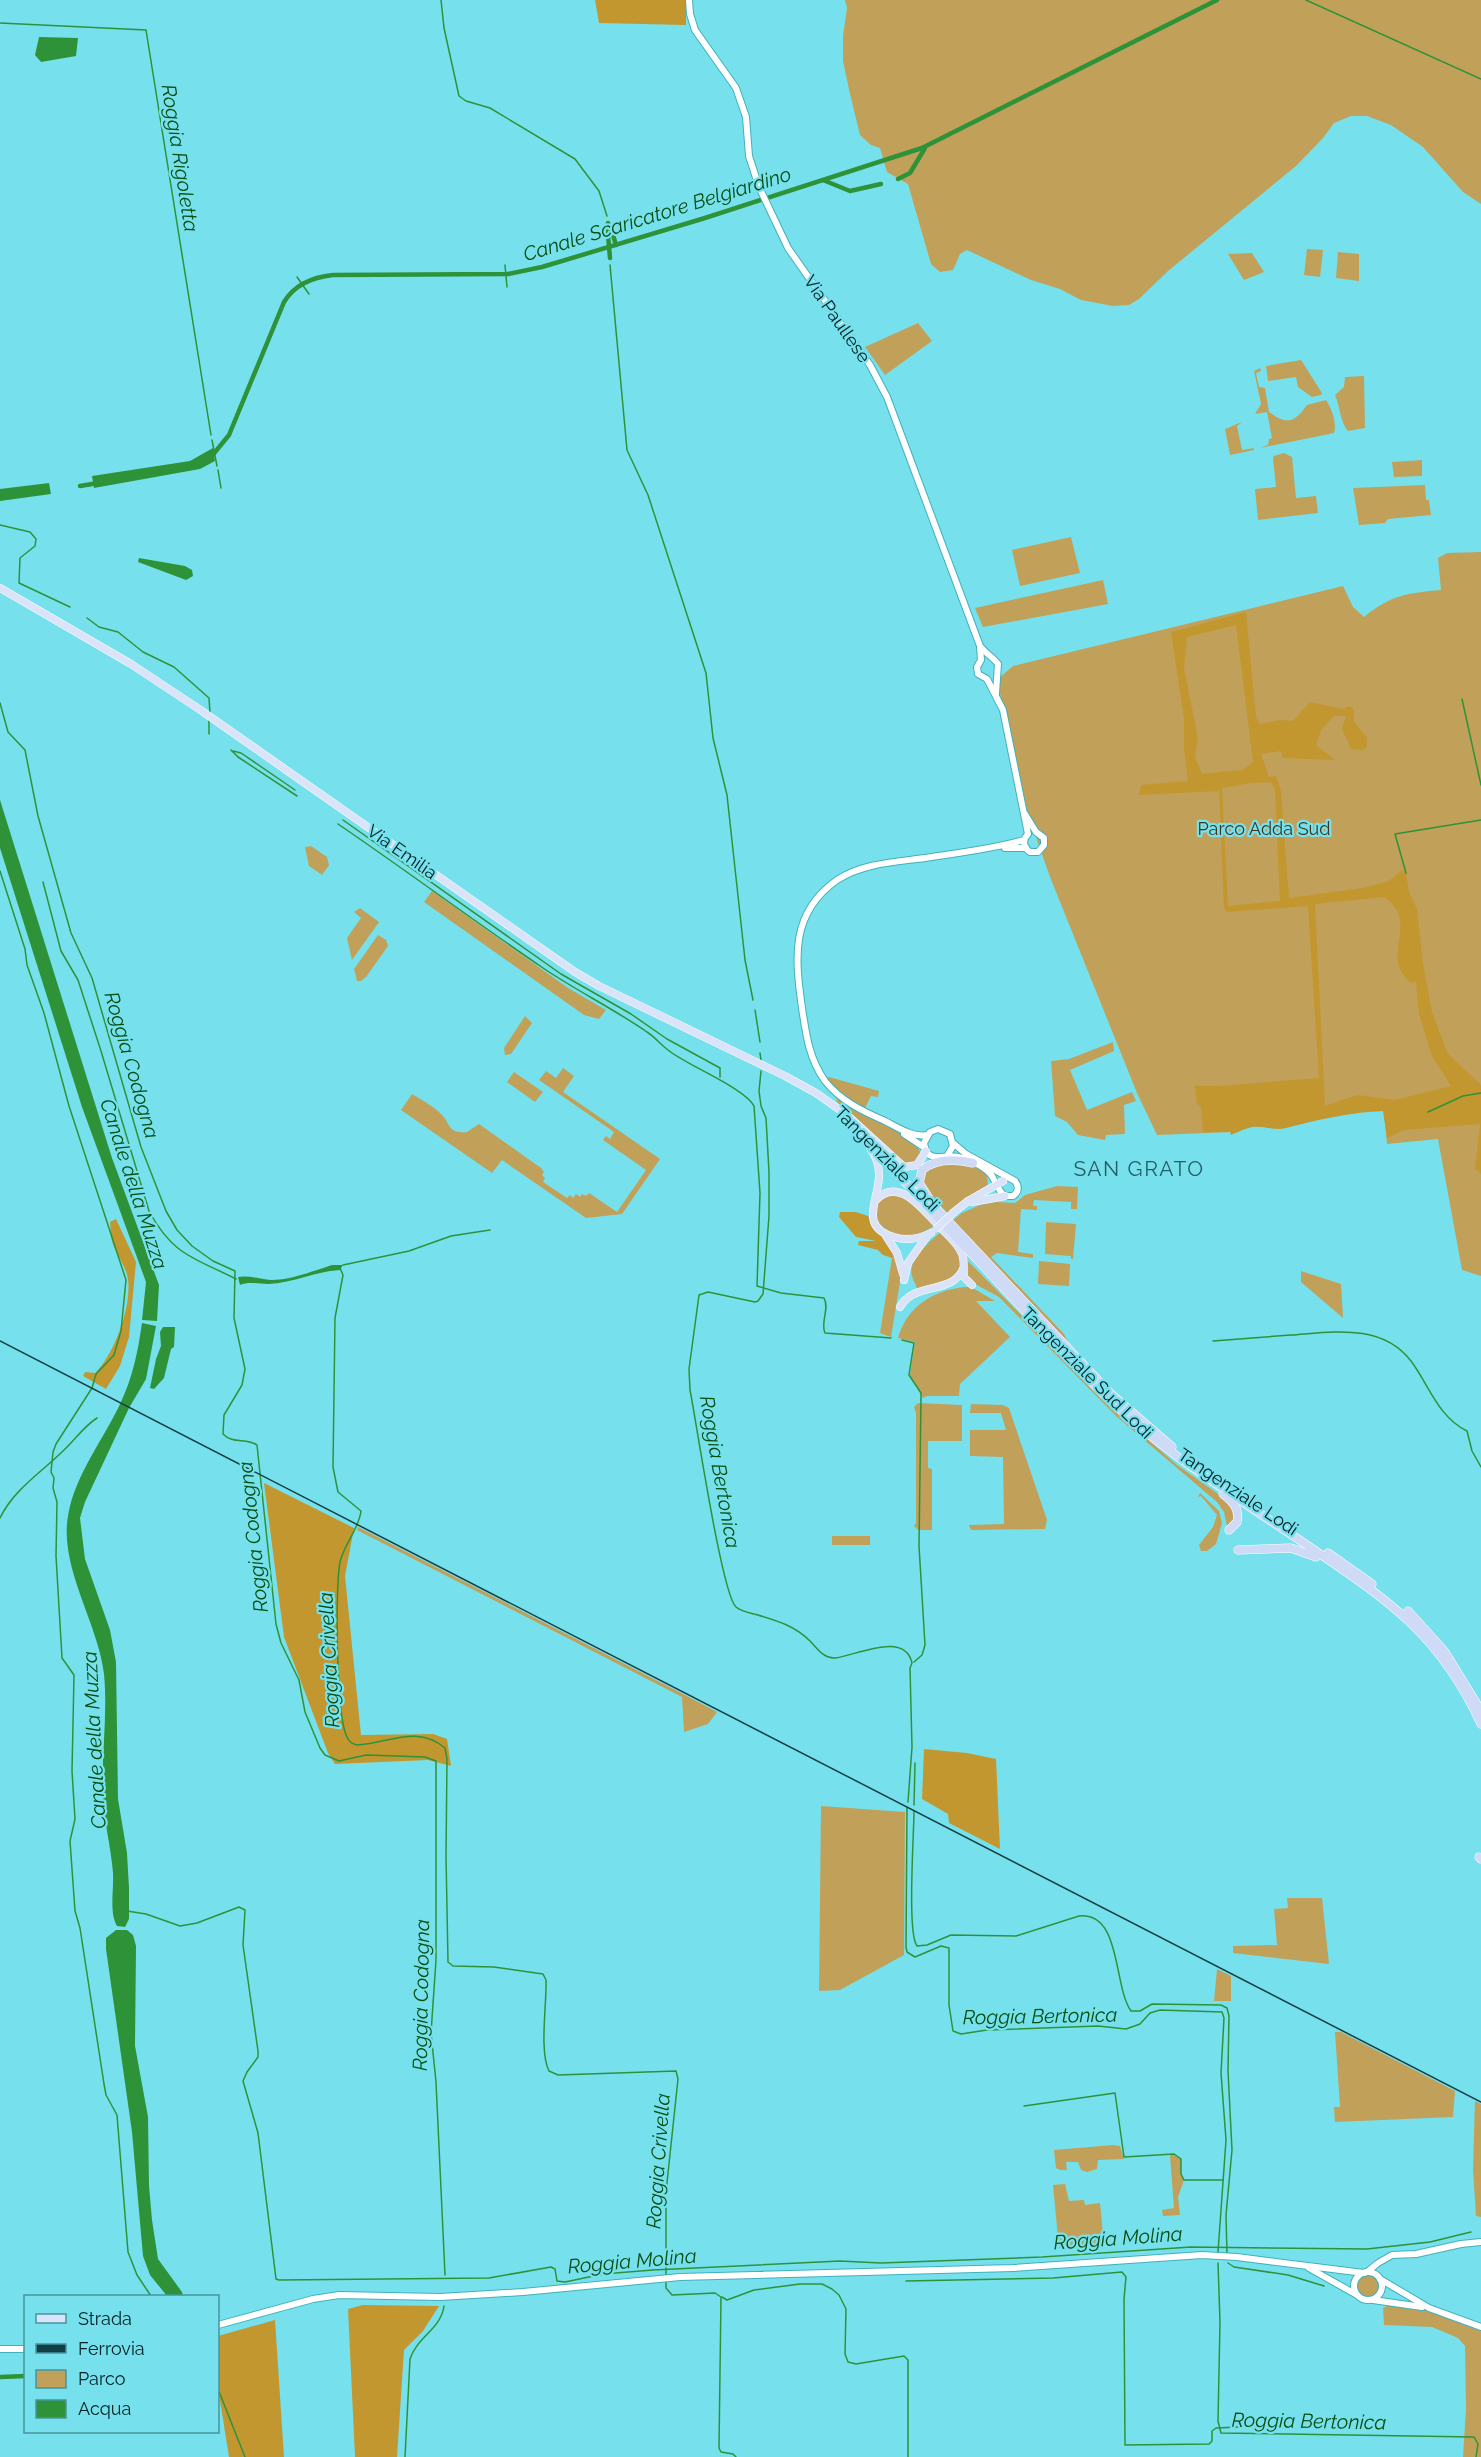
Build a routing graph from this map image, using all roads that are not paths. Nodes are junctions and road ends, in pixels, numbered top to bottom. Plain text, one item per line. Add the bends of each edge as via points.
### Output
1 (689, 0) edge
2 (0, 588) edge
3 (984, 659) junction
4 (996, 677) junction
5 (987, 680) junction
6 (996, 693) junction
7 (1025, 814) junction
8 (1036, 832) junction
9 (1028, 834) junction
10 (1024, 840) junction
11 (996, 848) junction
12 (1026, 848) junction
13 (816, 1093) junction
14 (891, 1125) junction
15 (927, 1135) junction
16 (862, 1136) junction
17 (874, 1142) junction
18 (954, 1143) junction
19 (925, 1150) junction
20 (947, 1156) junction
21 (935, 1158) junction
22 (973, 1163) junction
23 (919, 1184) junction
24 (999, 1186) junction
25 (933, 1205) junction
26 (872, 1206) junction
27 (956, 1210) junction
28 (933, 1231) junction
29 (882, 1232) junction
30 (959, 1248) junction
31 (963, 1269) junction
32 (904, 1283) dead end
33 (972, 1285) dead end
34 (915, 1292) junction
35 (900, 1307) dead end
36 (1035, 1322) junction
37 (1166, 1449) junction
38 (1229, 1530) dead end
39 (1238, 1550) dead end
40 (1366, 1586) junction
41 (1481, 1711) edge
42 (1481, 1724) edge
43 (1481, 2242) edge
44 (1381, 2261) junction
45 (1303, 2265) junction
46 (1366, 2272) junction
47 (1380, 2278) junction
48 (1358, 2296) junction
49 (1371, 2300) junction
50 (1429, 2308) junction
51 (219, 2325) edge
52 (1481, 2327) edge
53 (0, 2349) edge
54 (24, 2349) edge

1 - 3 main road, Via Paullese via 695,30 736,88 746,117 749,156 759,187 788,248 879,380
2 - 13 main road, Via Emilia via 130,664 209,716 575,972
3 - 4 main road via 994,659 998,664
3 - 5 main road via 977,667 978,674
4 - 5 main road
4 - 6 main road
5 - 6 main road
6 - 7 main road
7 - 8 main road
7 - 9 main road
8 - 9 main road
8 - 12 main road via 1044,838 1043,848 1032,853
9 - 10 main road
10 - 11 main road
10 - 12 main road
11 - 12 main road
11 - 14 main road via 854,871 823,892 802,924 796,967 814,1063 841,1098
13 - 16 main road, Tangenziale Sud Lodi
13 - 17 main road, Tangenziale Lodi via 847,1115
14 - 15 main road via 914,1135
14 - 19 main road
15 - 18 main road via 942,1130 950,1134
15 - 19 main road
16 - 26 main road via 879,1166
16 - 36 highway, Tangenziale Sud Lodi
17 - 19 main road via 908,1168 917,1165
17 - 25 highway, Tangenziale Lodi
18 - 20 main road
18 - 24 main road
19 - 21 main road
20 - 21 main road
20 - 22 main road
21 - 23 highway via 920,1170
22 - 23 highway via 933,1163 922,1170
22 - 24 main road via 986,1170
23 - 25 highway
24 - 27 main road
24 - 27 main road via 983,1199
25 - 41 highway, Tangenziale Lodi via 1140,1422 1409,1613 1445,1652
26 - 29 main road via 874,1220
26 - 30 main road via 885,1193 904,1193
27 - 28 main road, bridge
28 - 29 main road via 903,1239
28 - 29 main road via 908,1263 904,1280 897,1253
30 - 31 main road
30 - 36 highway via 1018,1311
31 - 33 main road via 964,1277
31 - 34 main road via 949,1283
32 - 34 main road via 906,1289
34 - 35 main road
36 - 37 highway, Tangenziale Sud Lodi via 1117,1408
37 - 38 highway via 1180,1464 1234,1503 1238,1519
37 - 40 highway, Tangenziale Sud Lodi
39 - 40 highway via 1304,1551
40 - 42 highway, Tangenziale Sud Lodi via 1408,1618 1438,1652 1466,1693
43 - 44 main road via 1392,2255
44 - 46 main road
44 - 47 main road
45 - 46 main road
45 - 48 main road
45 - 51 main road via 1202,2255 1013,2268 646,2279 440,2297 347,2295 313,2299
46 - 47 main road
46 - 48 main road via 1355,2283
47 - 49 main road via 1381,2292
47 - 50 main road
48 - 49 main road
49 - 50 main road
50 - 52 main road
53 - 54 main road

